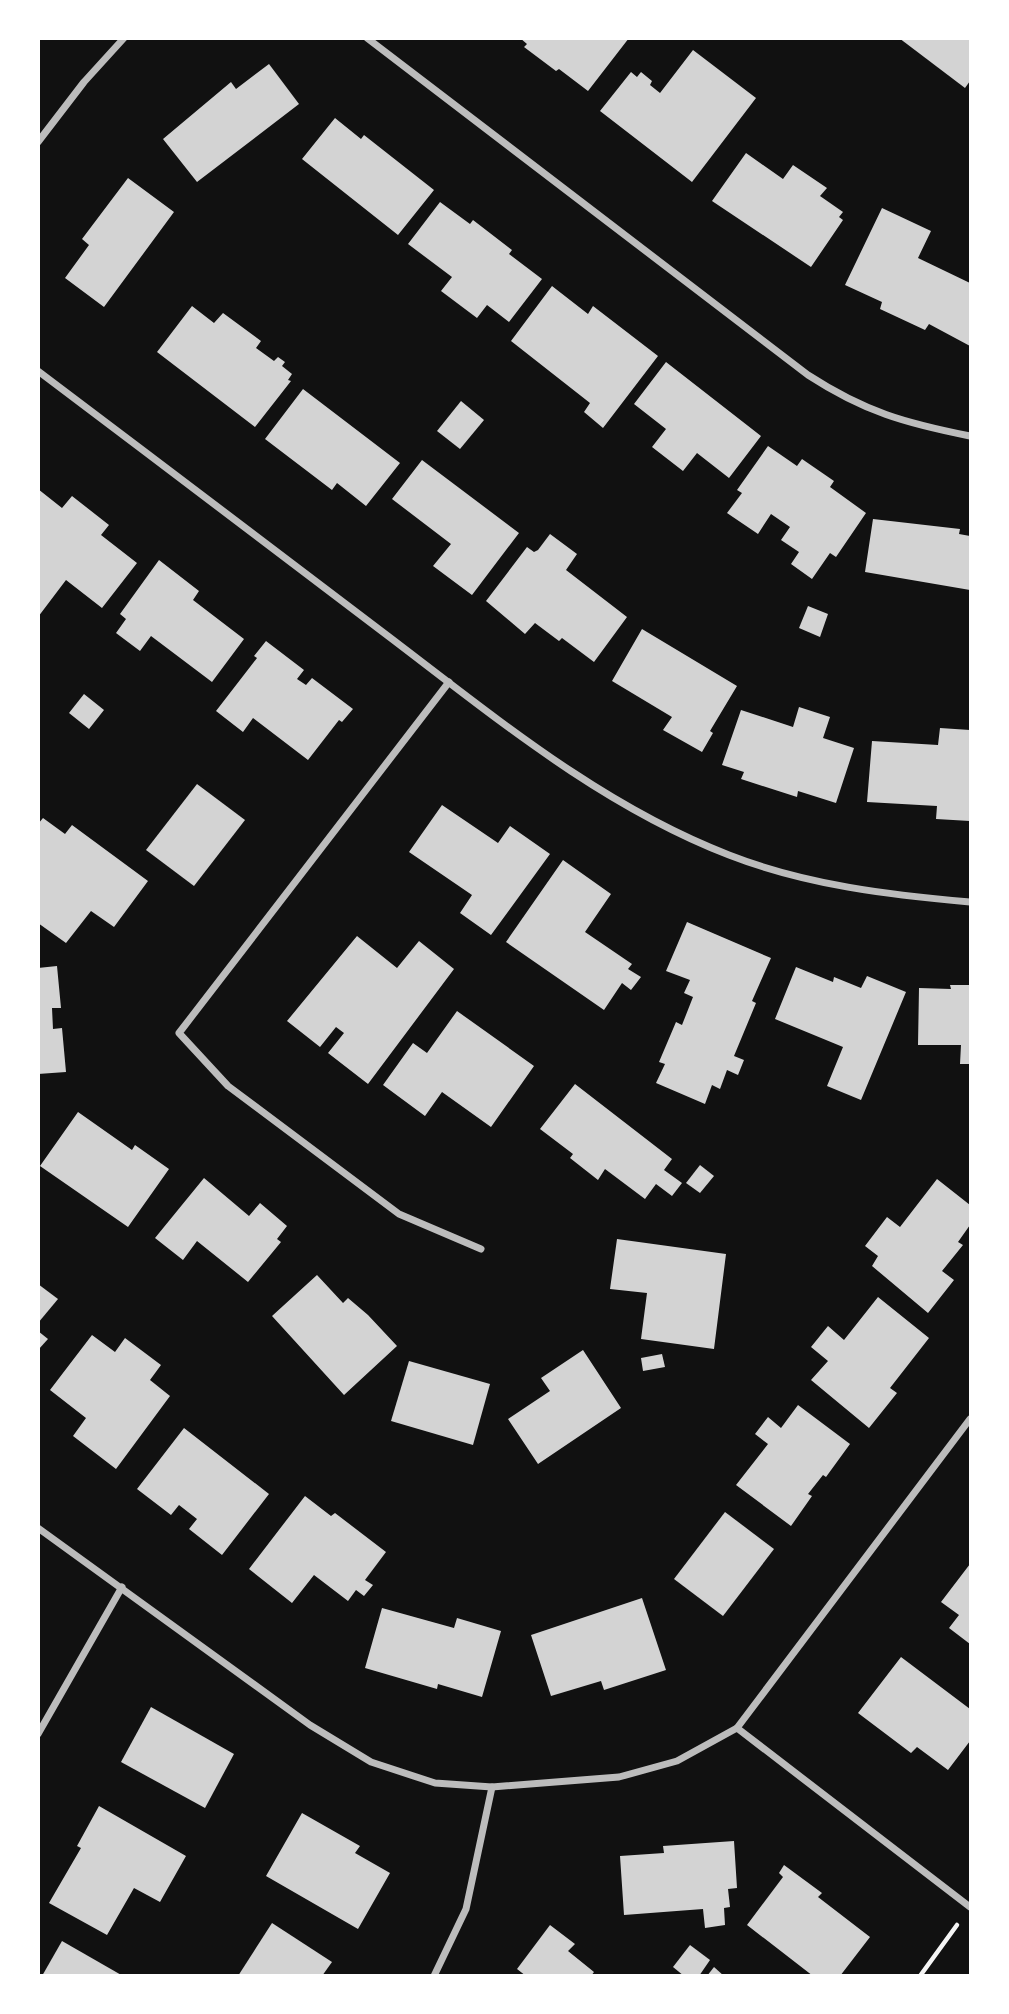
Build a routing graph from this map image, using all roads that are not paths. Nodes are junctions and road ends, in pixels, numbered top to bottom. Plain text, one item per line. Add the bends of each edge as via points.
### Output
1 (124, 38) edge
2 (367, 38) edge
3 (38, 142) edge
4 (38, 371) edge
5 (971, 436) edge
6 (449, 682) junction
7 (971, 902) edge
8 (481, 1250) dead end
9 (971, 1419) edge
10 (38, 1528) edge
11 (122, 1587) junction
12 (737, 1728) junction
13 (38, 1734) edge
14 (492, 1787) junction
15 (971, 1907) edge
16 (434, 1976) edge

1 - 3 street
2 - 5 street via 826,387 876,413
4 - 6 street
6 - 7 street via 608,795 666,828 731,856 888,895
6 - 8 street via 179,1033 228,1086 399,1214
9 - 12 street
10 - 11 street
11 - 13 street
11 - 14 street via 310,1725 371,1762 435,1783
12 - 14 street via 677,1761 620,1777
12 - 15 street
14 - 16 street via 466,1909

